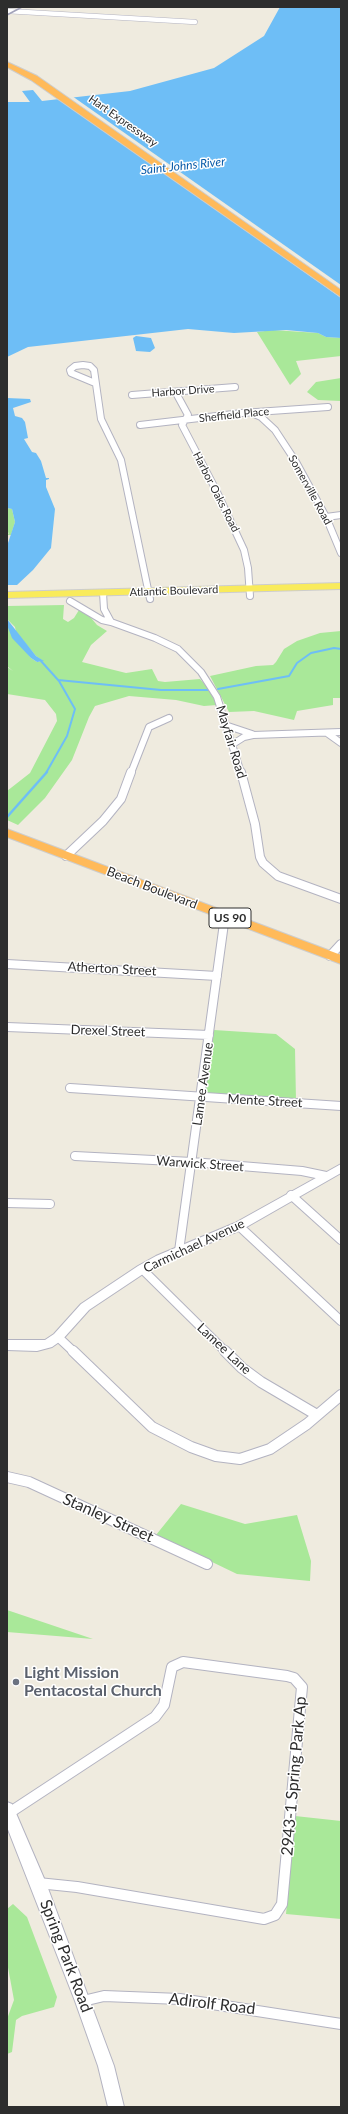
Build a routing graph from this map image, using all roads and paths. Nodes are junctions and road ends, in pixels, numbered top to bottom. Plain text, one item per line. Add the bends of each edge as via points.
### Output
1 (7, 11) edge
2 (195, 22) dead end
3 (7, 63) edge
4 (7, 68) edge
5 (45, 85) junction
6 (341, 288) edge
7 (341, 294) edge
8 (95, 384) junction
9 (235, 387) dead end
10 (176, 393) junction
11 (132, 395) dead end
12 (328, 406) dead end
13 (274, 411) junction
14 (250, 413) junction
15 (184, 420) junction
16 (140, 425) dead end
17 (275, 430) junction
18 (341, 515) edge
19 (326, 517) junction
20 (341, 553) edge
21 (341, 586) edge
22 (250, 592) junction
23 (341, 594) edge
24 (7, 595) edge
25 (149, 595) junction
26 (103, 596) junction
27 (70, 601) junction
28 (7, 602) edge
29 (111, 622) junction
30 (169, 718) dead end
31 (228, 726) junction
32 (327, 732) junction
33 (341, 732) edge
34 (253, 735) junction
35 (341, 743) edge
36 (233, 744) junction
37 (7, 833) edge
38 (66, 856) junction
39 (341, 899) edge
40 (225, 916) junction
41 (341, 944) edge
42 (335, 958) edge
43 (7, 964) edge
44 (217, 976) junction
45 (7, 1027) edge
46 (209, 1035) junction
47 (70, 1088) dead end
48 (201, 1098) junction
49 (341, 1106) edge
50 (75, 1156) dead end
51 (192, 1162) junction
52 (341, 1168) edge
53 (326, 1176) junction
54 (291, 1195) junction
55 (7, 1203) edge
56 (50, 1204) dead end
57 (239, 1226) junction
58 (341, 1240) edge
59 (179, 1251) junction
60 (142, 1270) junction
61 (341, 1321) edge
62 (58, 1337) junction
63 (7, 1345) edge
64 (341, 1395) edge
65 (317, 1415) junction
66 (7, 1477) edge
67 (207, 1564) dead end
68 (8, 1811) edge
69 (38, 1883) junction
70 (83, 2001) junction
71 (341, 2024) edge
72 (116, 2107) edge

1 - 2 street
3 - 5 highway via 30,74
3 - 6 highway, Hart Expressway via 44,79
4 - 5 highway
5 - 7 highway, Hart Expressway
8 - 8 street via 71,373 70,370 79,365 90,366 94,370
8 - 25 street via 101,419 121,460
9 - 10 street, Harbor Drive
10 - 11 street, Harbor Drive
10 - 15 street, Harbor Oaks Road via 188,415
12 - 13 street, Sheffield Place
13 - 14 street, Sheffield Place
13 - 17 street, Somerville Road via 270,417
14 - 15 street, Sheffield Place
14 - 17 street, Somerville Road via 261,417
15 - 16 street, Sheffield Place
15 - 22 street, Harbor Oaks Road via 182,425 242,544
17 - 19 street, Somerville Road
18 - 19 street
19 - 20 street, Somerville Road
21 - 22 main road, Atlantic Boulevard
22 - 23 main road, Atlantic Boulevard
22 - 25 main road, Atlantic Boulevard
24 - 26 main road, Atlantic Boulevard
25 - 26 main road, Atlantic Boulevard
26 - 27 main road, Atlantic Boulevard
26 - 29 street via 106,615
27 - 28 main road, Atlantic Boulevard
27 - 29 street, Mayfair Road via 102,620
29 - 31 street, Mayfair Road via 155,638 184,654 211,687 223,709
30 - 38 street via 149,727 120,799 103,821
31 - 34 street
31 - 36 street, Mayfair Road
32 - 33 street
32 - 34 street
32 - 35 street
34 - 36 street
36 - 39 street, Mayfair Road via 263,863 278,876
37 - 38 highway, Beach Boulevard / US 90
38 - 40 highway, Beach Boulevard / US 90
40 - 42 highway, Beach Boulevard / US 90
40 - 44 street, Lamee Avenue
41 - 42 street
43 - 44 street, Atherton Street
44 - 46 street, Lamee Avenue
45 - 46 street, Drexel Street
46 - 48 street, Lamee Avenue
47 - 48 street, Mente Street
48 - 49 street, Mente Street
48 - 51 street, Lamee Avenue
50 - 51 street, Warwick Street
51 - 53 street, Warwick Street via 302,1171
51 - 59 street, Lamee Avenue
52 - 53 street, Carmichael Avenue
53 - 54 street, Carmichael Avenue
54 - 57 street, Carmichael Avenue
54 - 58 street
55 - 56 street
57 - 59 street, Carmichael Avenue
57 - 61 street
59 - 60 street, Carmichael Avenue
60 - 62 street, Carmichael Avenue via 85,1307
60 - 65 street, Lamee Lane via 242,1368
62 - 63 street via 48,1344 37,1346
62 - 65 street via 152,1427 191,1447 216,1456 230,1459 252,1456 270,1449
64 - 65 street
66 - 67 street, Stanley Street via 29,1482
68 - 69 street, Spring Park Road
68 - 69 street, 2943-1 Spring Park Ap via 155,1717 164,1705 172,1667 183,1662 287,1676 294,1678 302,1687 282,1904 275,1915 264,1918 78,1887
69 - 70 street, Spring Park Road
70 - 71 street, Adirolf Road via 104,1996 180,1998
70 - 72 street, Spring Park Road via 106,2066

